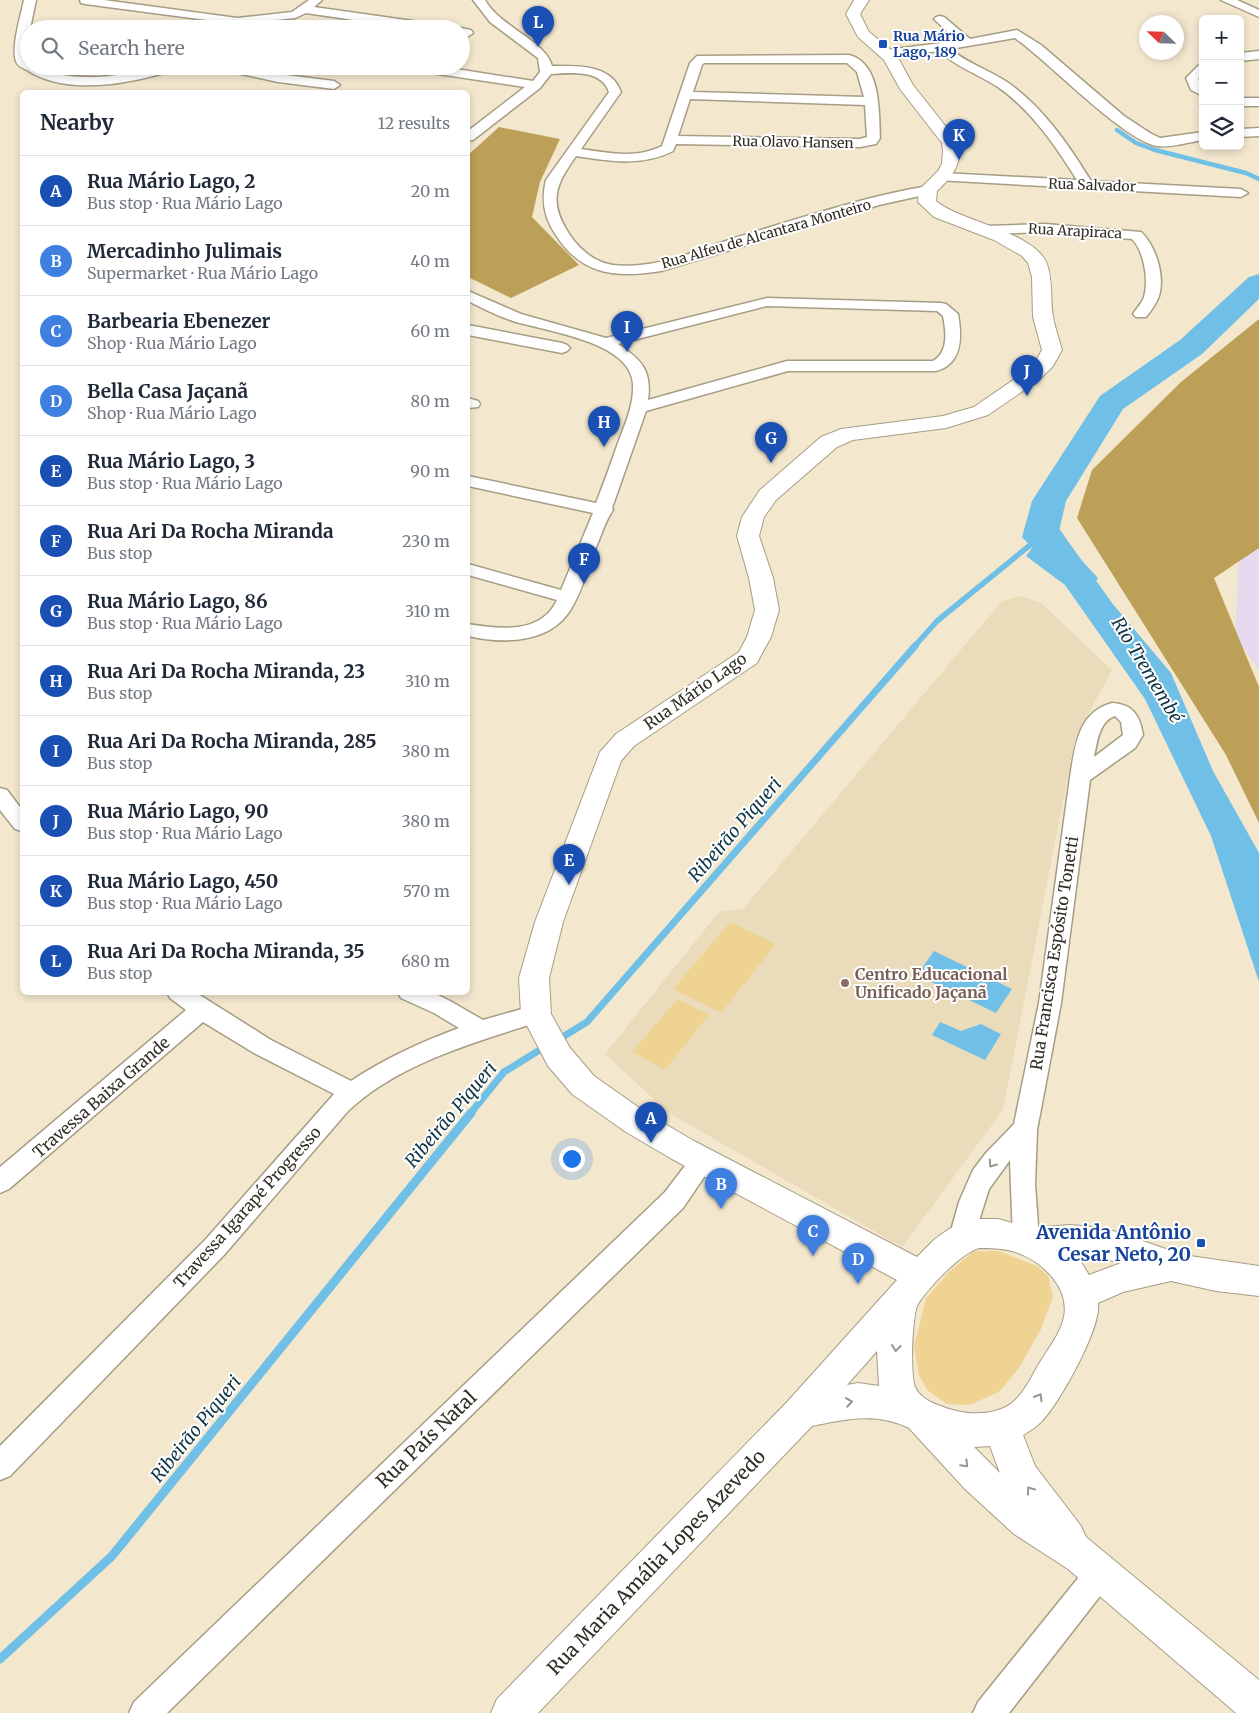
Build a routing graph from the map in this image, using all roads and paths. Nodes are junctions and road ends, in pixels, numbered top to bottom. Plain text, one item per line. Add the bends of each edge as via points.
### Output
1 (30, 0) edge
2 (85, 0) edge
3 (316, 0) edge
4 (479, 0) edge
5 (862, 0) edge
6 (1228, 0) edge
7 (300, 12) junction
8 (1259, 14) edge
9 (940, 19) dead end
10 (28, 20) edge
11 (230, 20) edge
12 (244, 20) edge
13 (366, 20) edge
14 (968, 43) junction
15 (941, 47) junction
16 (886, 54) junction
17 (1259, 55) edge
18 (1244, 57) edge
19 (546, 70) junction
20 (1199, 72) edge
21 (44, 75) edge
22 (143, 75) edge
23 (264, 75) edge
24 (331, 75) edge
25 (470, 75) edge
26 (536, 85) junction
27 (334, 89) edge
28 (1199, 90) edge
29 (685, 95) junction
30 (870, 101) junction
31 (1244, 102) edge
32 (1259, 102) edge
33 (470, 120) edge
34 (485, 123) junction
35 (1259, 132) edge
36 (1244, 133) edge
37 (470, 135) edge
38 (1199, 137) edge
39 (672, 140) junction
40 (573, 152) junction
41 (935, 184) junction
42 (1087, 185) junction
43 (1241, 193) dead end
44 (987, 230) junction
45 (470, 296) edge
46 (1141, 314) dead end
47 (470, 330) edge
48 (605, 343) junction
49 (562, 348) dead end
50 (639, 408) junction
51 (470, 481) edge
52 (604, 510) junction
53 (470, 570) edge
54 (567, 597) junction
55 (470, 630) edge
56 (1081, 776) dead end
57 (0, 795) edge
58 (20, 821) edge
59 (182, 995) edge
60 (416, 995) edge
61 (201, 1010) junction
62 (539, 1018) junction
63 (480, 1030) junction
64 (352, 1092) junction
65 (1025, 1129) junction
66 (703, 1161) junction
67 (3, 1175) edge
68 (962, 1238) junction
69 (1029, 1241) junction
70 (1172, 1267) junction
71 (1259, 1281) edge
72 (911, 1288) junction
73 (1081, 1296) junction
74 (801, 1411) junction
75 (914, 1411) junction
76 (1002, 1426) junction
77 (0, 1466) edge
78 (1091, 1564) junction
79 (1259, 1706) edge
80 (145, 1713) edge
81 (510, 1713) edge
82 (989, 1713) edge

1 - 10 street
2 - 11 street
3 - 7 street
4 - 19 street via 491,17 538,52 545,61
5 - 16 street via 853,14 863,34
6 - 8 street
7 - 12 street
7 - 13 street
9 - 14 street
14 - 15 street
14 - 38 street via 1017,34 1119,120 1145,136 1159,142
15 - 16 street
15 - 42 street via 953,58 1003,85 1038,115
16 - 41 street via 906,86 950,142 952,163
17 - 18 street
19 - 26 street
19 - 40 street, Rua Alfeu de Alcantara Monteiro via 589,71 610,79 614,85 615,92
20 - 28 street via 1192,78
21 - 22 street via 120,79
23 - 27 street
24 - 27 street
25 - 26 street
26 - 34 street
29 - 30 street
29 - 30 street via 700,59 853,60 868,80
29 - 39 street
30 - 39 street, Rua Olavo Hansen via 874,138 867,143
31 - 32 street
33 - 34 street
34 - 37 street
35 - 36 street
39 - 40 street via 668,148 648,157 617,158
40 - 41 street, Rua Alfeu de Alcantara Monteiro via 553,180 549,194 554,220 583,259 613,269 670,264
41 - 42 street, Rua Salvador
41 - 44 street, Rua Mário Lago via 928,202 940,213
42 - 43 street, Rua Salvador
44 - 46 street, Rua Arapiraca via 1038,228 1136,235 1144,241 1153,285 1151,299
44 - 62 street, Rua Mário Lago via 1016,243 1037,262 1043,317 1052,350 1046,362 1032,376 973,414 946,422 849,434 828,442 768,495 753,516 748,536 767,610 759,636 748,657 625,740 608,758 541,950 534,978
45 - 48 street via 515,316 585,334
47 - 49 street
48 - 50 street via 636,367 642,380
48 - 50 street via 767,302 941,307 950,314 954,328 947,358 936,366 787,366
50 - 52 street
51 - 52 street
52 - 54 street
53 - 54 street
54 - 55 street via 556,617 536,628 508,634
56 - 65 street, Rua Francisca Espósito Tonetti via 1050,1005
57 - 58 street
59 - 61 street
60 - 63 street
61 - 64 street via 282,1058
61 - 67 street, Travessa Baixa Grande
62 - 63 street, Travessa Igarapé Progresso
62 - 66 street, Rua Mário Lago via 564,1065 604,1101
63 - 64 street, Travessa Igarapé Progresso via 440,1045
64 - 77 street, Travessa Igarapé Progresso via 215,1247
65 -> 68 street via 983,1176 973,1195
65 - 69 street, Rua Francisca Espósito Tonetti via 1023,1213
66 - 72 street, Rua Mário Lago
66 - 80 street, Rua País Natal via 668,1206
68 - 69 street via 994,1233
68 - 72 street, Rua Maria Amália Lopes Azevedo
69 - 70 street via 1086,1240 1128,1250
69 - 73 street via 1067,1271 1078,1284
70 - 71 street
70 - 73 street via 1116,1278
72 - 74 street, Rua Maria Amália Lopes Azevedo
72 -> 75 street via 894,1366 899,1393
76 -> 73 street via 1034,1407 1080,1323
74 -> 75 street via 858,1400
74 - 81 street, Rua Maria Amália Lopes Azevedo
75 - 76 street via 943,1425 963,1430
75 -> 78 street via 978,1477 1027,1521
78 -> 76 street via 1022,1478
78 - 79 street
78 - 82 street

